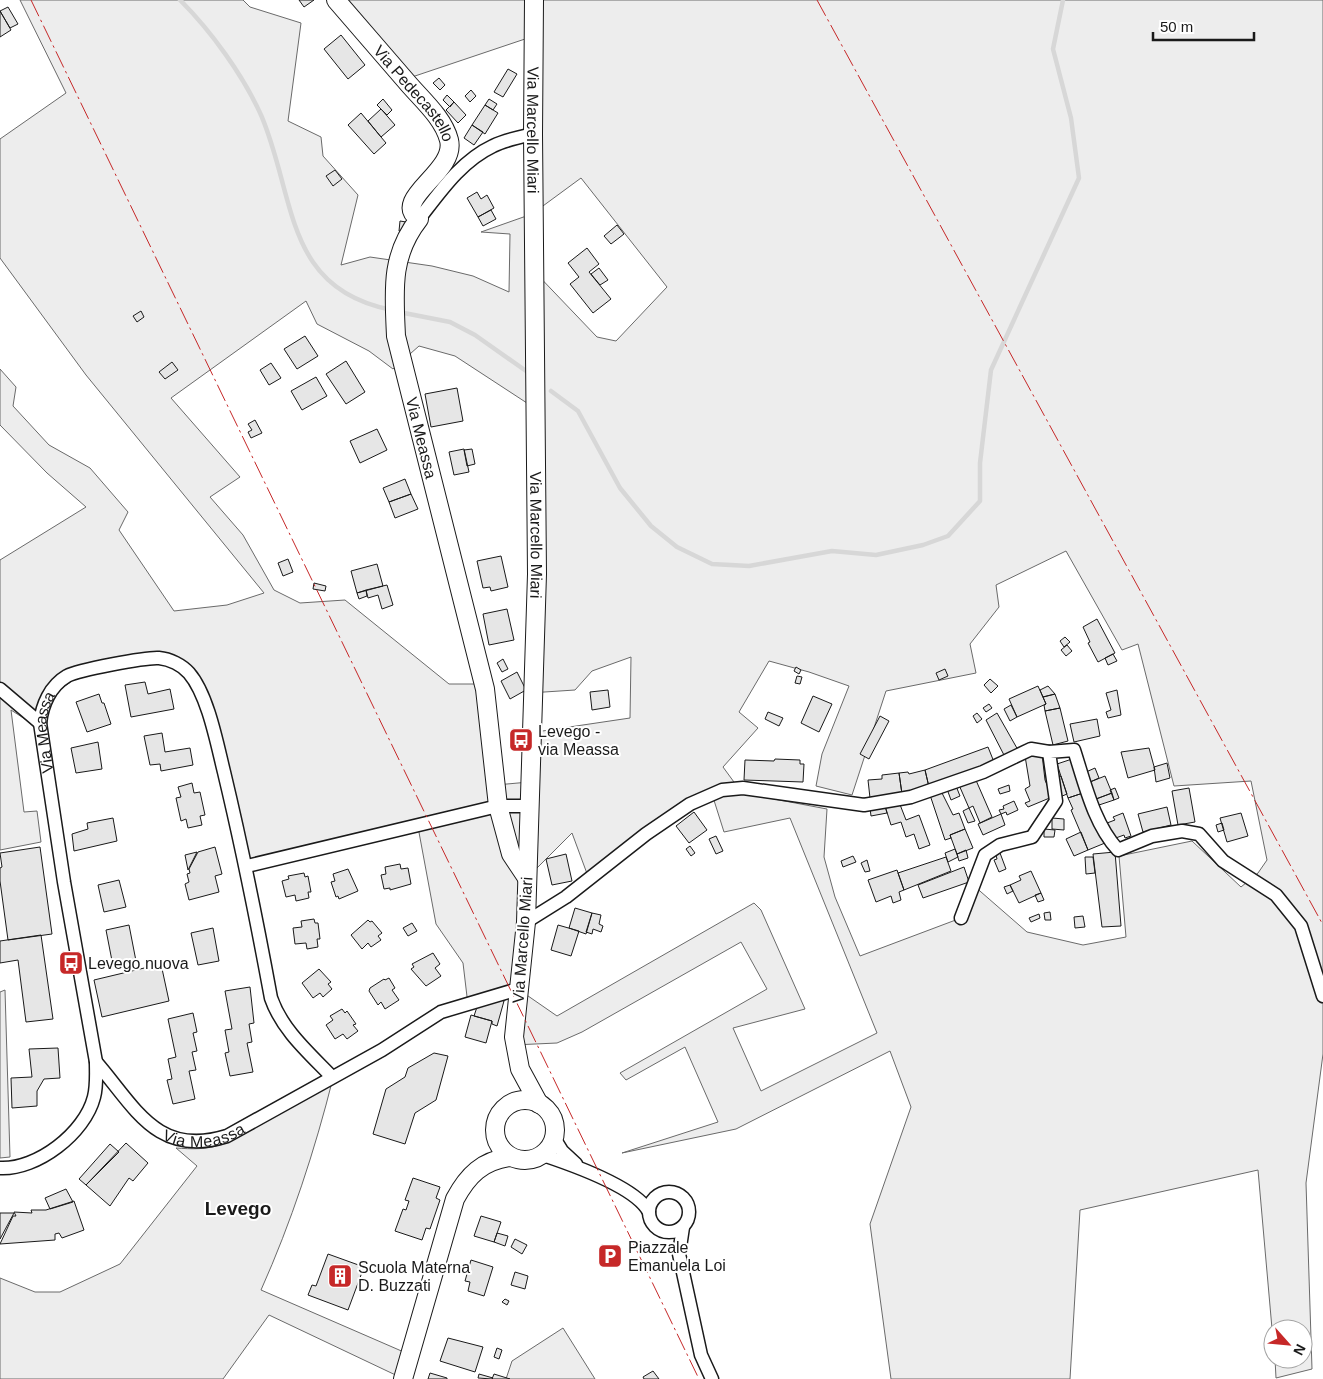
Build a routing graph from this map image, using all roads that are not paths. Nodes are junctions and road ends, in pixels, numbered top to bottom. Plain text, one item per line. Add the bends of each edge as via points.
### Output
1 (336, 0) edge
2 (534, 0) edge
3 (533, 134) junction
4 (419, 219) junction
5 (0, 689) edge
6 (40, 724) junction
7 (1049, 752) junction
8 (498, 806) junction
9 (529, 806) junction
10 (246, 866) junction
11 (527, 878) junction
12 (961, 918) dead end
13 (526, 922) junction
14 (518, 989) junction
15 (1323, 996) edge
16 (96, 1062) junction
17 (520, 1069) junction
18 (332, 1077) junction
19 (516, 1102) junction
20 (539, 1104) junction
21 (495, 1136) junction
22 (554, 1138) junction
23 (542, 1155) junction
24 (510, 1157) junction
25 (0, 1168) edge
26 (478, 1168) junction
27 (582, 1169) junction
28 (636, 1196) junction
29 (656, 1196) junction
30 (649, 1212) junction
31 (683, 1227) junction
32 (403, 1379) edge
33 (712, 1379) edge

1 - 4 main road, Via Pedecastello via 446,130 450,145 446,161 411,203 412,212
2 - 3 main road, Via Marcello Miari
3 - 4 street, Via Meassa via 494,145 479,154 446,185
3 - 9 main road, Via Marcello Miari via 537,574
4 - 8 main road, Via Meassa via 401,249 395,275 396,336 485,689
5 - 6 street
6 - 10 street, Via Meassa via 41,711 52,690 58,682 74,673 157,658 185,669 193,679 211,720
6 - 16 street, Via Meassa
7 - 12 street via 1056,801 1032,837 1000,845 985,855
7 - 13 street via 1031,749 983,772 911,796 864,805 743,788 717,792 690,804 566,897
7 - 15 street via 1074,750 1089,796 1108,839 1118,850 1152,836 1182,831 1199,834 1223,861 1276,895 1301,926
8 - 9 street
8 - 10 street
8 - 11 main road, Via Meassa via 511,854
9 - 11 main road, Via Marcello Miari
10 - 18 street, Via Meassa via 276,1012
11 - 13 main road, Via Marcello Miari
13 - 14 main road, Via Marcello Miari
14 - 17 main road, Via Marcello Miari via 514,1037
14 - 18 street, Via Meassa via 441,1012
16 - 18 street, Via Meassa via 146,1122 167,1136 190,1142 227,1136
16 - 25 street, Via Meassa via 94,1099 69,1135 32,1163
17 - 19 main road, Via Marcello Miari via 521,1086
17 - 20 main road, Via Marcello Miari
19 - 20 main road
19 - 21 main road via 501,1111
20 - 22 main road, Via Marcello Miari via 552,1119
21 - 24 main road
21 - 26 main road
22 - 23 main road
22 - 27 street via 562,1151
23 - 24 main road via 527,1160
23 - 27 street
24 - 26 main road via 490,1161
26 - 32 main road via 455,1199
27 - 28 street
28 - 29 street
28 - 30 street
29 - 30 street
29 - 31 street via 672,1191 684,1198 690,1209
30 - 31 street via 658,1229 671,1232
31 - 33 street via 679,1254 701,1355

